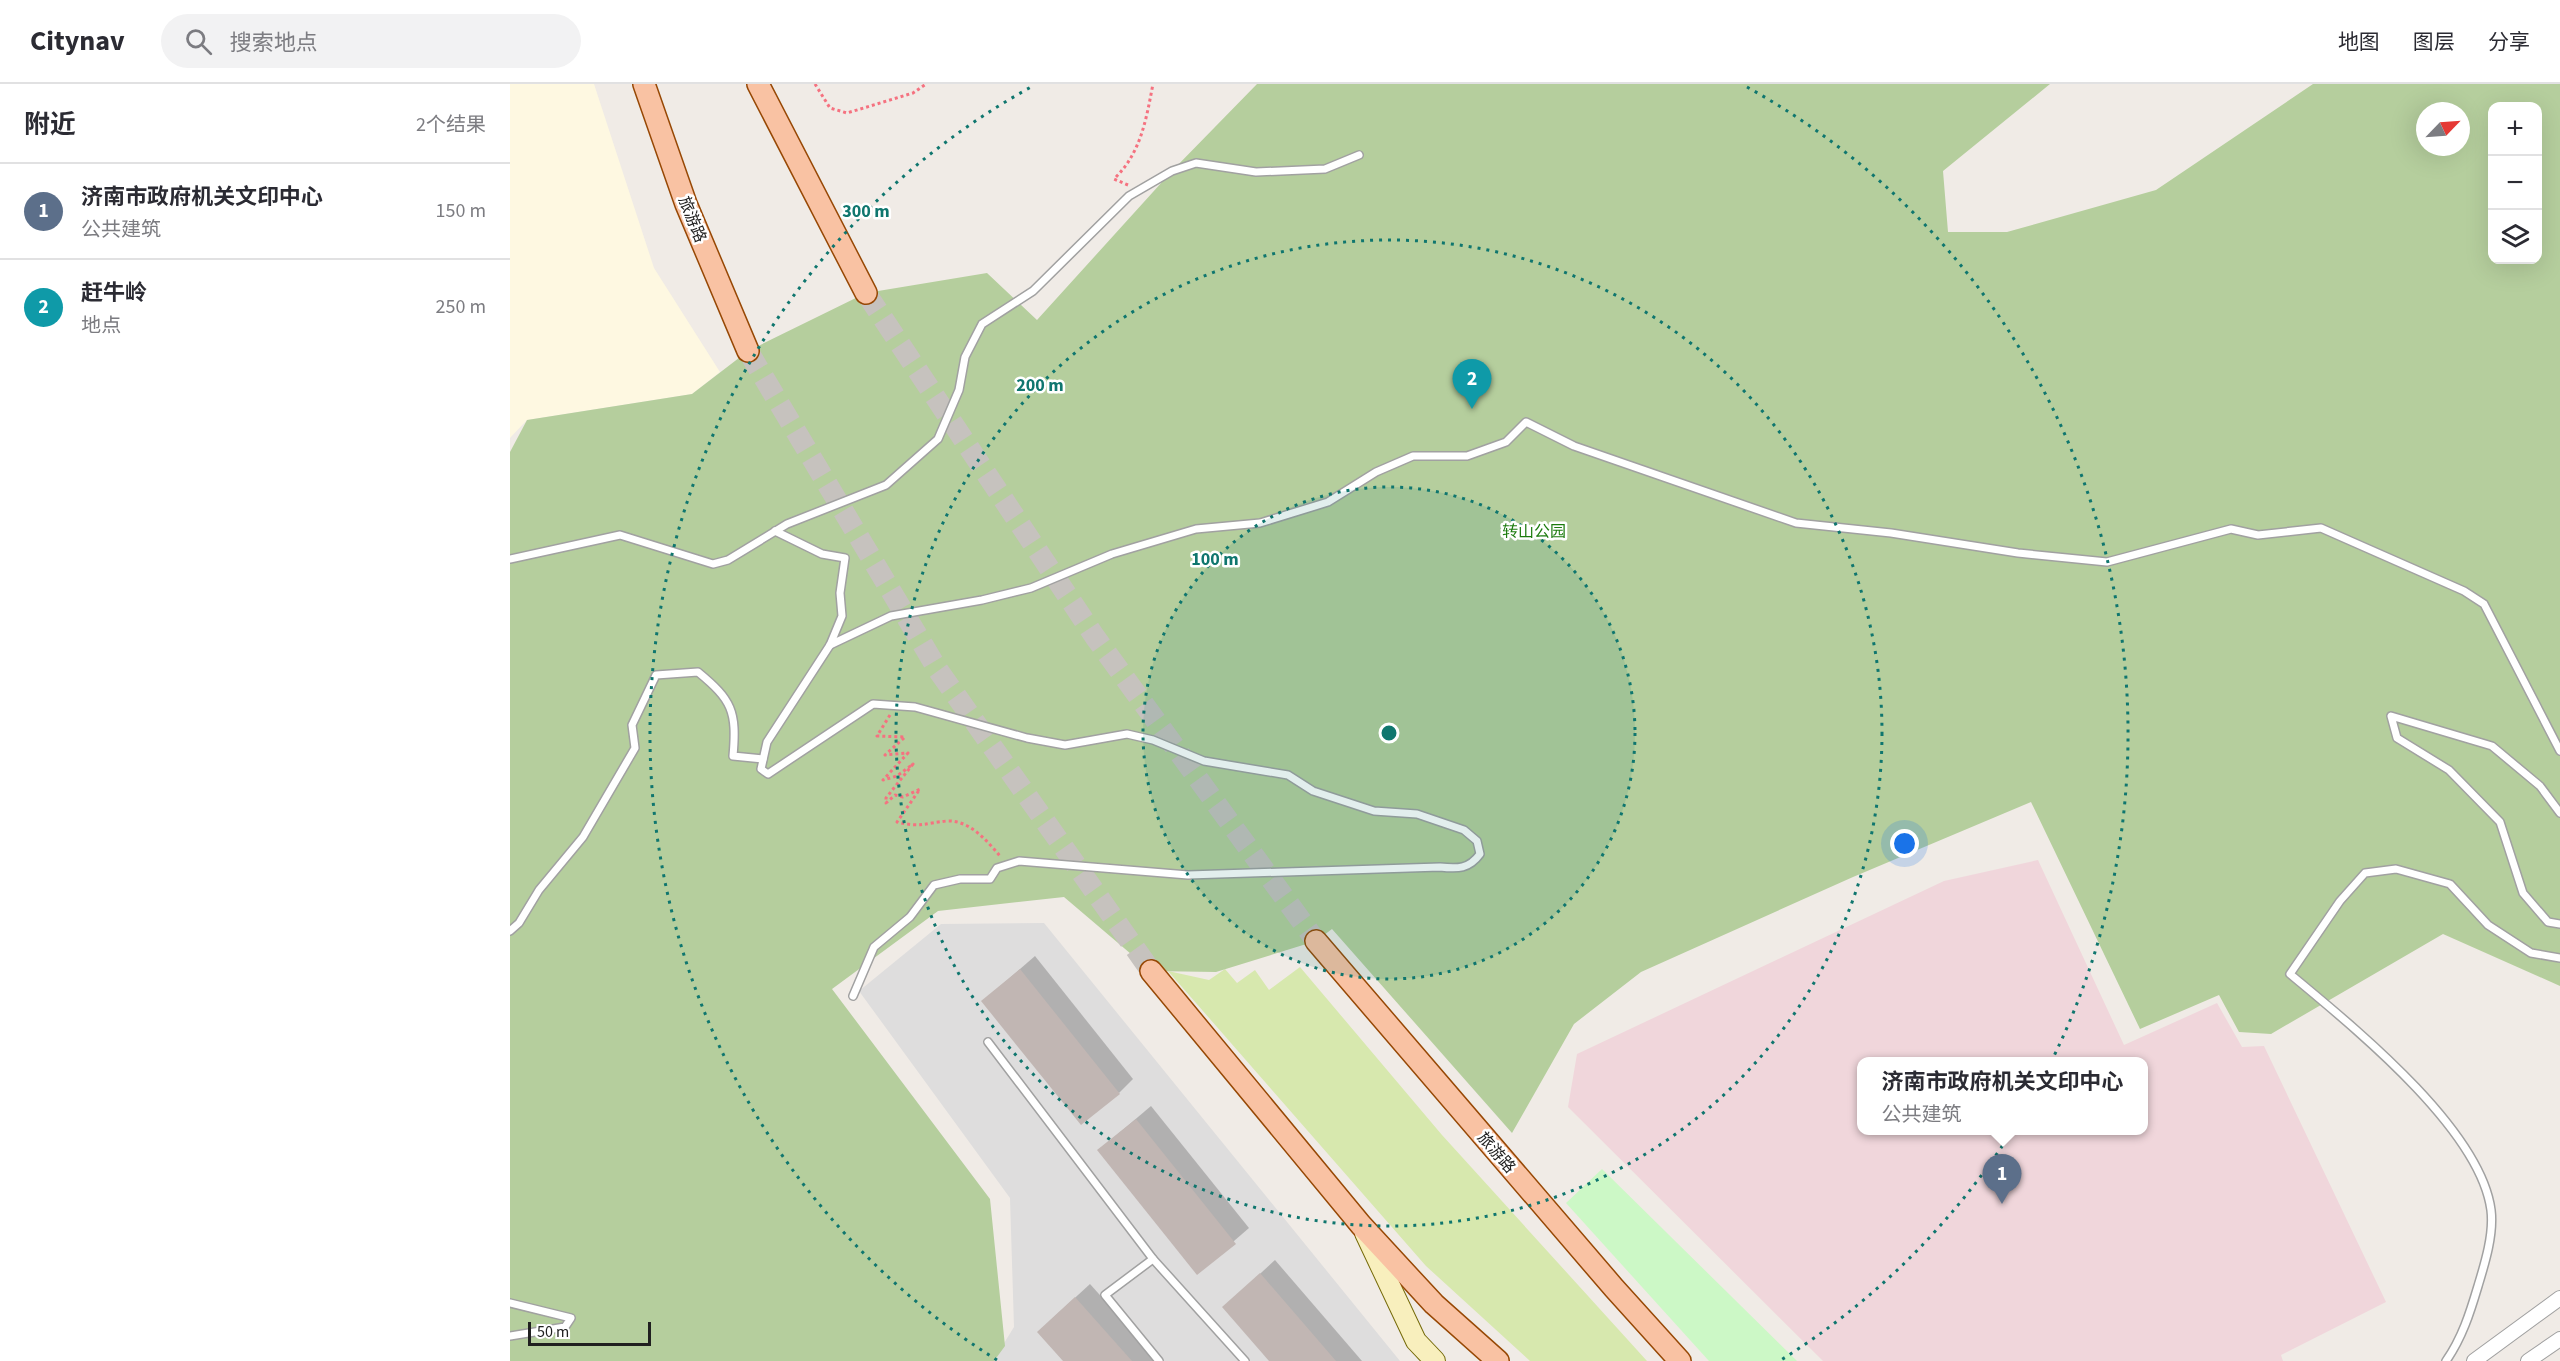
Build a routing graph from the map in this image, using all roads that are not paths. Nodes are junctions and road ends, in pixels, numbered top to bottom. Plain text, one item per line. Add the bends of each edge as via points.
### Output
1 (644, 84) edge
2 (758, 84) edge
3 (1359, 155) dead end
4 (867, 293) tunnel mouth
5 (747, 351) tunnel mouth
6 (776, 531) junction
7 (510, 559) edge
8 (830, 645) junction
9 (2560, 751) edge
10 (763, 759) junction
11 (2560, 813) edge
12 (2560, 924) edge
13 (510, 931) edge
14 (1316, 941) tunnel mouth
15 (2560, 958) edge
16 (1151, 971) tunnel mouth
17 (853, 996) dead end
18 (988, 1042) dead end
19 (1361, 1225) junction
20 (1153, 1259) junction
21 (2560, 1298) edge
22 (510, 1303) edge
23 (510, 1336) edge
24 (2560, 1339) edge
25 (1159, 1361) edge
26 (1245, 1361) edge
27 (1435, 1361) edge
28 (1498, 1361) edge
29 (1680, 1361) edge
30 (2446, 1361) edge
31 (2474, 1361) edge
32 (2528, 1361) edge

1 - 5 main road, 旅游路 via 686,204
2 - 4 main road
3 - 6 lane via 1325,169 1256,172 1196,163 1172,171 1129,196 1033,291 982,324 965,357 959,390 938,439 886,485
6 - 7 lane via 728,560 713,564 620,535
6 - 8 lane via 822,554 845,558 840,593 842,616
8 - 9 lane via 891,616 1031,588 1112,554 1196,529 1260,523 1328,502 1376,472 1413,456 1467,456 1506,442 1526,422 1574,446 1796,523 2018,553 2107,562 2231,529 2259,535 2321,528 2464,591 2484,604
8 - 10 lane via 767,742
10 - 13 lane via 733,756 736,723 721,690 698,672 656,675 633,726 635,748 583,837
10 - 17 lane via 761,769 768,774 873,704 915,707 1065,745 1127,734 1153,740 1204,761 1288,775 1313,791 1374,811 1417,814 1464,830 1477,841 1480,854 1473,864 1457,869 1188,875 1019,861 998,867 990,879 960,879 934,885 910,917 874,947
11 - 12 lane via 2540,786 2492,746 2391,716 2397,738 2449,770 2500,822 2523,893 2548,922
14 - 29 main road, 旅游路
15 - 30 lane via 2531,953 2488,925 2450,884 2396,869 2365,873 2340,901 2290,974 2376,1046 2441,1115 2466,1150 2485,1189 2491,1211 2482,1273 2459,1342
16 - 19 main road
18 - 20 lane
19 - 27 street via 1416,1341
19 - 28 main road via 1434,1304
20 - 25 lane via 1105,1295
20 - 26 lane
21 - 31 street
22 - 23 lane via 571,1317 566,1327
24 - 32 street

